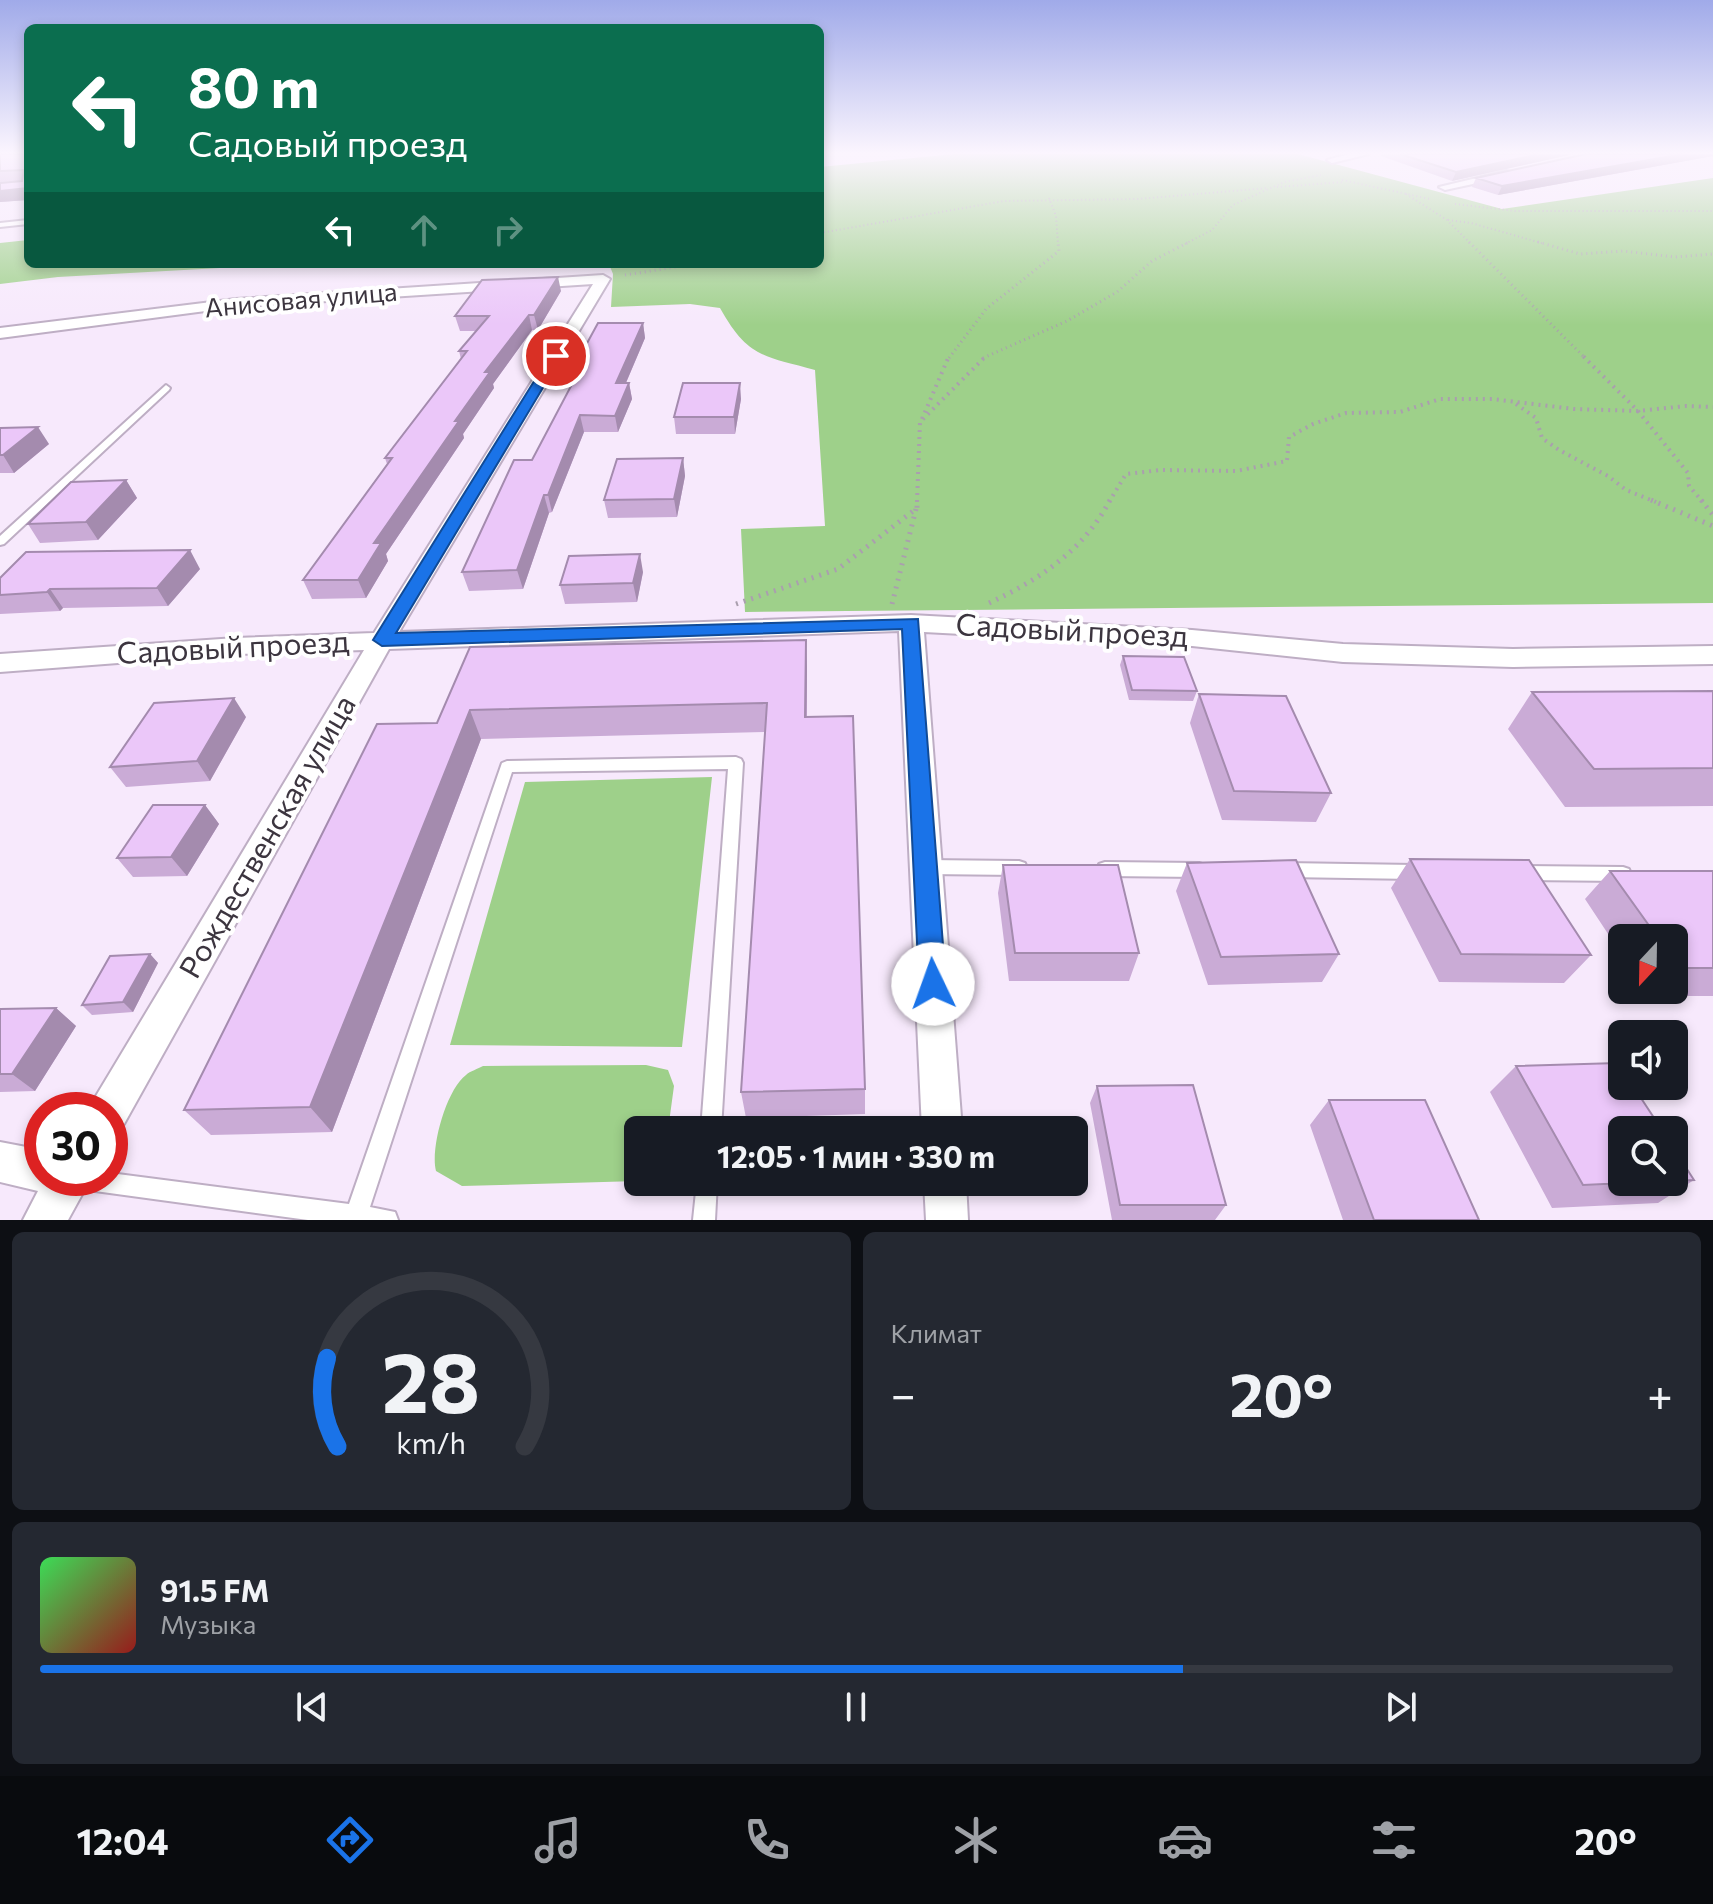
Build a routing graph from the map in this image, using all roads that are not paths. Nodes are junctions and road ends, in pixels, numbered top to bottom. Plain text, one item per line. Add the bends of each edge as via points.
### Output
1 (24, 222) edge
2 (0, 225) edge
3 (603, 279) joint
4 (0, 333) edge
5 (166, 388) dead end
6 (0, 542) edge
7 (900, 623) junction
8 (382, 640) junction
9 (1713, 655) edge
10 (0, 663) edge
11 (926, 867) junction
12 (1036, 868) edge
13 (1083, 868) edge
14 (1209, 870) edge
15 (1272, 870) edge
16 (1430, 872) edge
17 (1508, 872) edge
18 (1634, 874) edge
19 (120, 1092) edge
20 (712, 1116) edge
21 (941, 1116) edge
22 (0, 1162) edge
23 (24, 1167) edge
24 (128, 1185) edge
25 (60, 1196) edge
26 (706, 1196) edge
27 (946, 1196) edge
28 (356, 1216) junction
29 (44, 1220) edge
30 (387, 1220) edge
31 (704, 1220) edge
32 (947, 1220) edge

1 - 2 lane
3 - 4 street, Анисовая улица via 236,303
3 - 8 street, Рождественская улица
5 - 6 lane
7 - 8 street, Садовый проезд
7 - 9 street, Садовый проезд via 1192,638 1343,653 1513,658
7 - 11 street
8 - 10 street, Садовый проезд
8 - 19 street, Рождественская улица
11 - 12 lane
11 - 21 street
13 - 14 lane
15 - 16 lane
17 - 18 lane
20 - 28 lane via 736,763 507,767
22 - 23 street
24 - 28 lane
25 - 29 street
26 - 31 lane
27 - 32 street
28 - 30 lane

